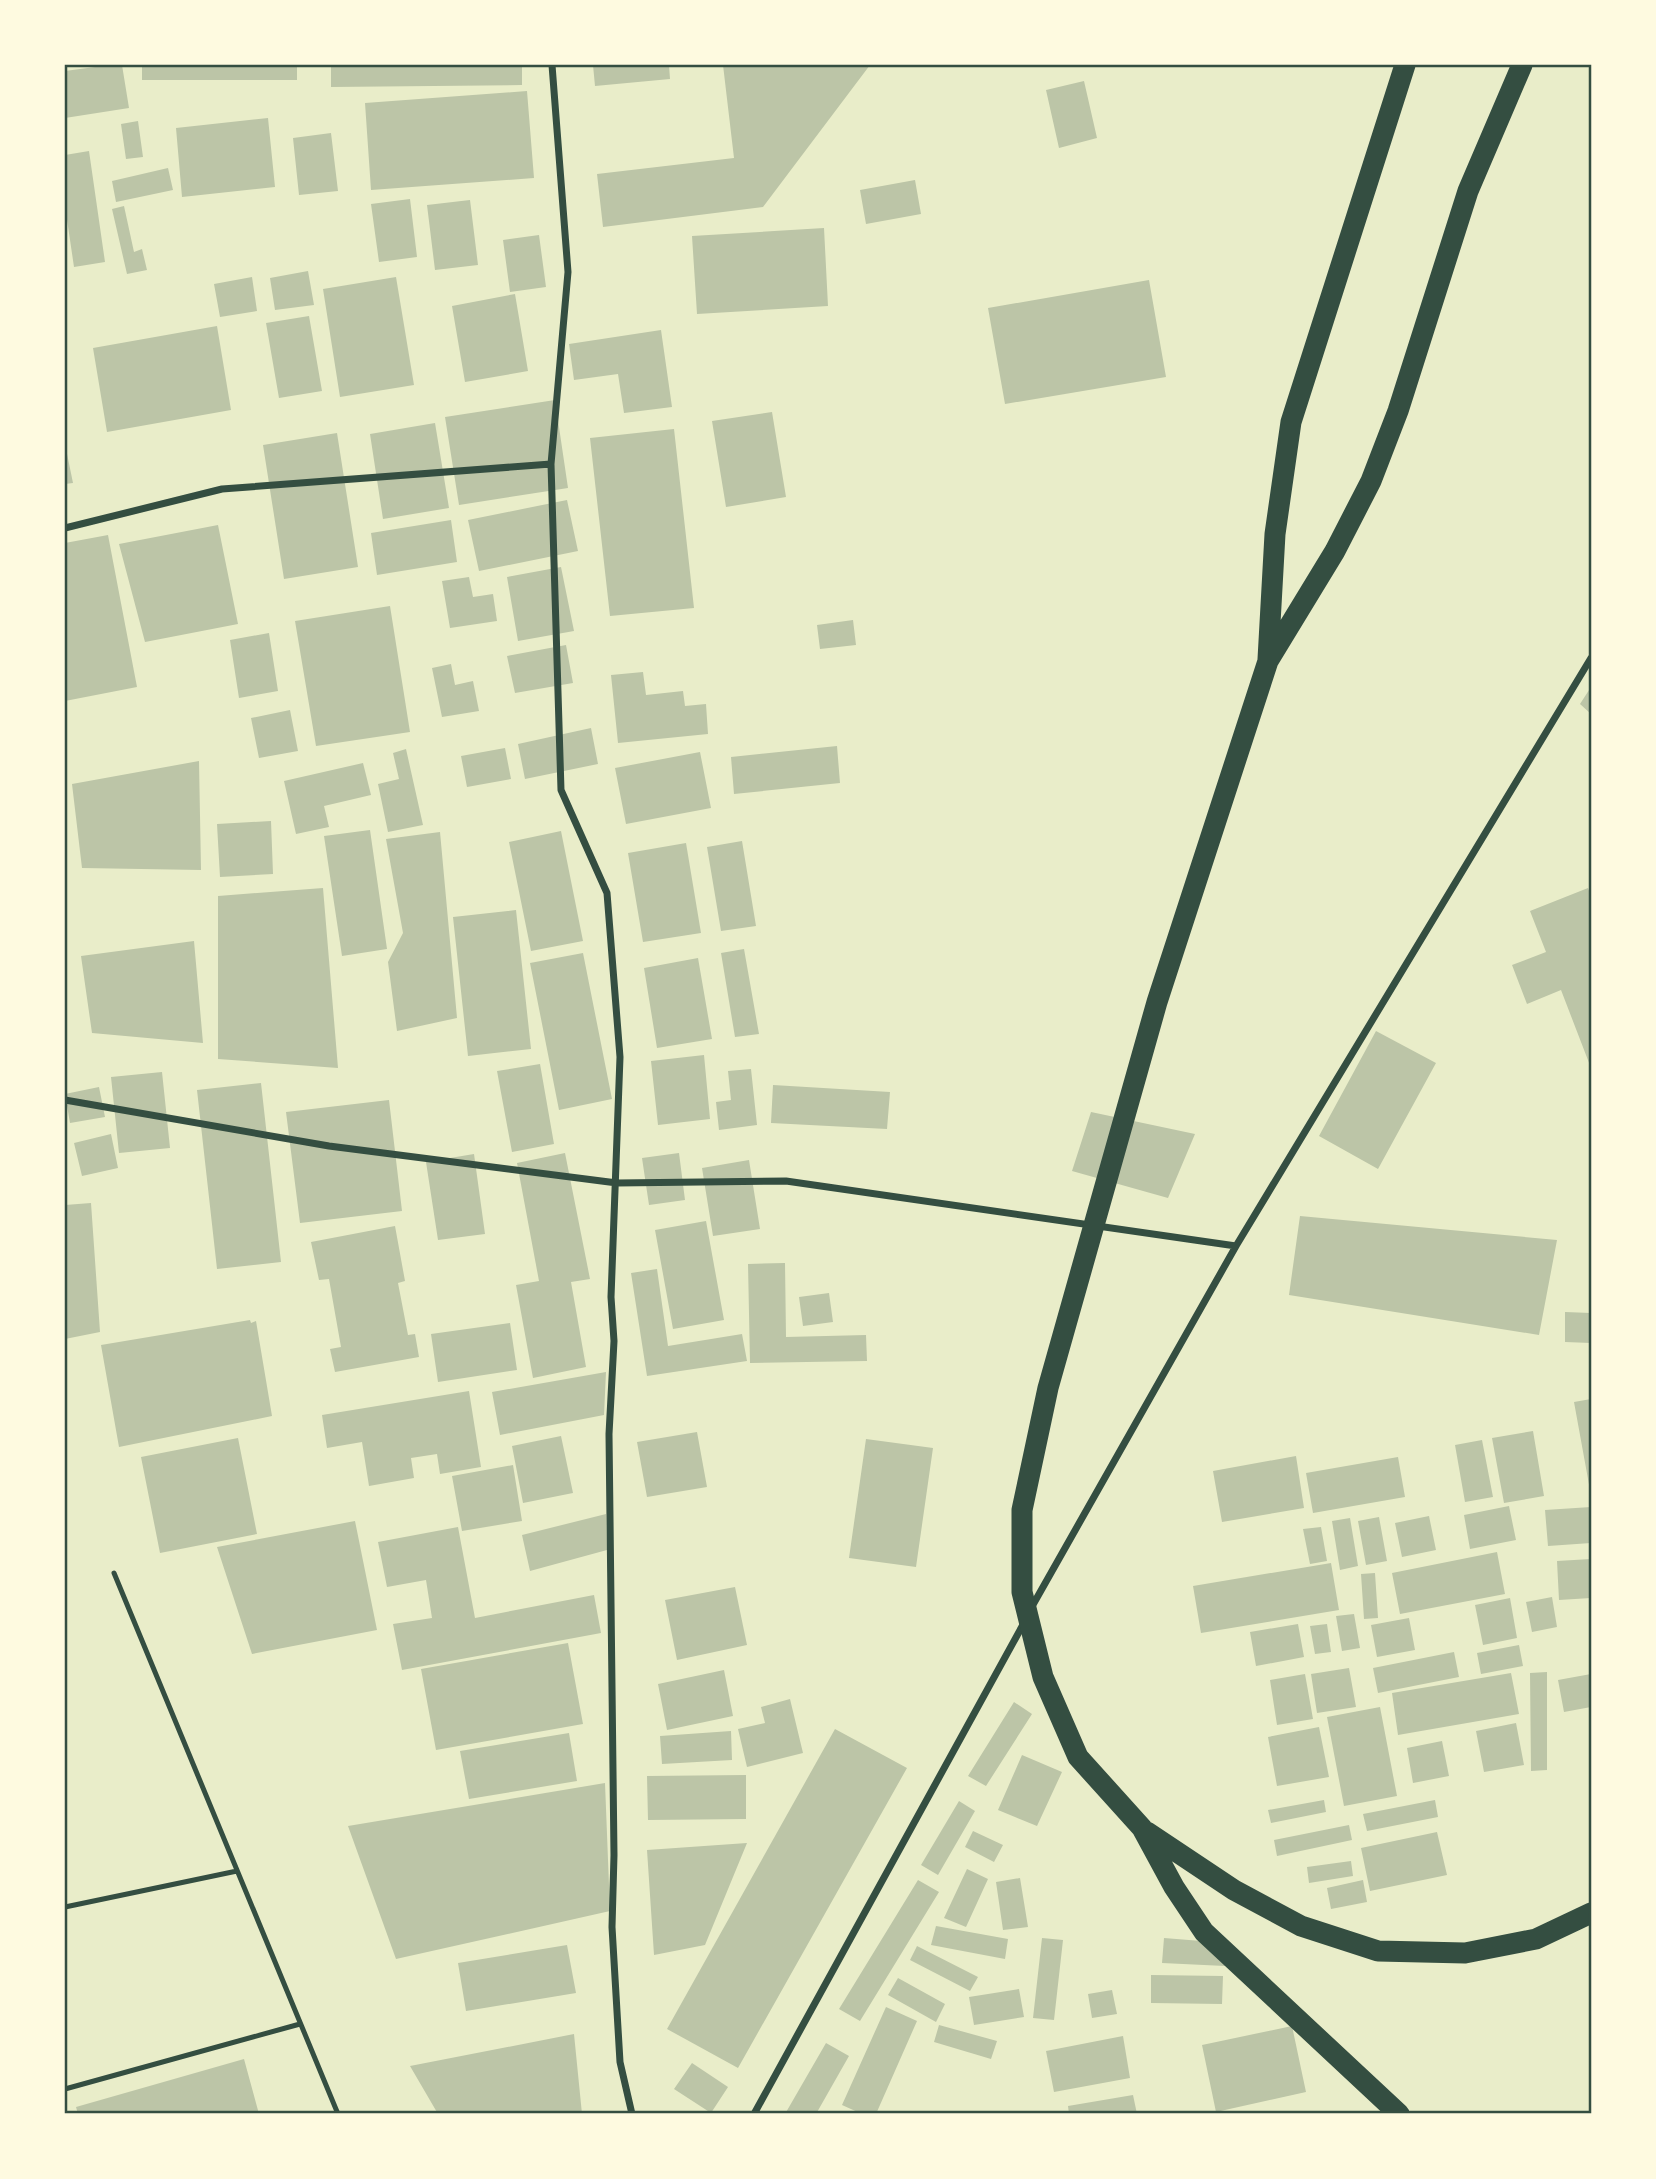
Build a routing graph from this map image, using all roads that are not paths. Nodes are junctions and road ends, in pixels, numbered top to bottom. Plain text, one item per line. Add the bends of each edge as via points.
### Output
1 (552, 65) edge
2 (1405, 65) edge
3 (1522, 65) edge
4 (551, 464) junction
5 (65, 528) edge
6 (1591, 658) edge
7 (1268, 661) junction
8 (65, 1100) edge
9 (617, 1183) junction
10 (1236, 1246) junction
11 (114, 1573) dead end
12 (1142, 1828) junction
13 (237, 1871) junction
14 (65, 1907) edge
15 (1591, 1913) edge
16 (300, 2024) junction
17 (65, 2090) edge
18 (338, 2114) edge
19 (632, 2114) edge
20 (754, 2114) edge
21 (1399, 2114) edge

1 - 4 street via 568,272
2 - 7 highway via 1291,422 1275,534
3 - 7 highway via 1468,191 1371,481 1335,551
4 - 5 street via 222,489
4 - 9 street via 561,790 607,893 620,1057
6 - 10 street
7 - 12 highway via 1157,1002 1048,1388 1022,1510 1022,1592 1042,1677 1078,1757
8 - 9 street via 329,1146
9 - 10 street via 786,1181
9 - 19 street via 609,1434 612,1927 620,2062
10 - 20 street via 975,1708
11 - 13 lane
12 - 15 highway via 1234,1890 1301,1926 1378,1951 1465,1953 1536,1939
12 - 21 highway via 1204,1932
13 - 14 lane
13 - 16 lane
16 - 17 lane
16 - 18 lane

